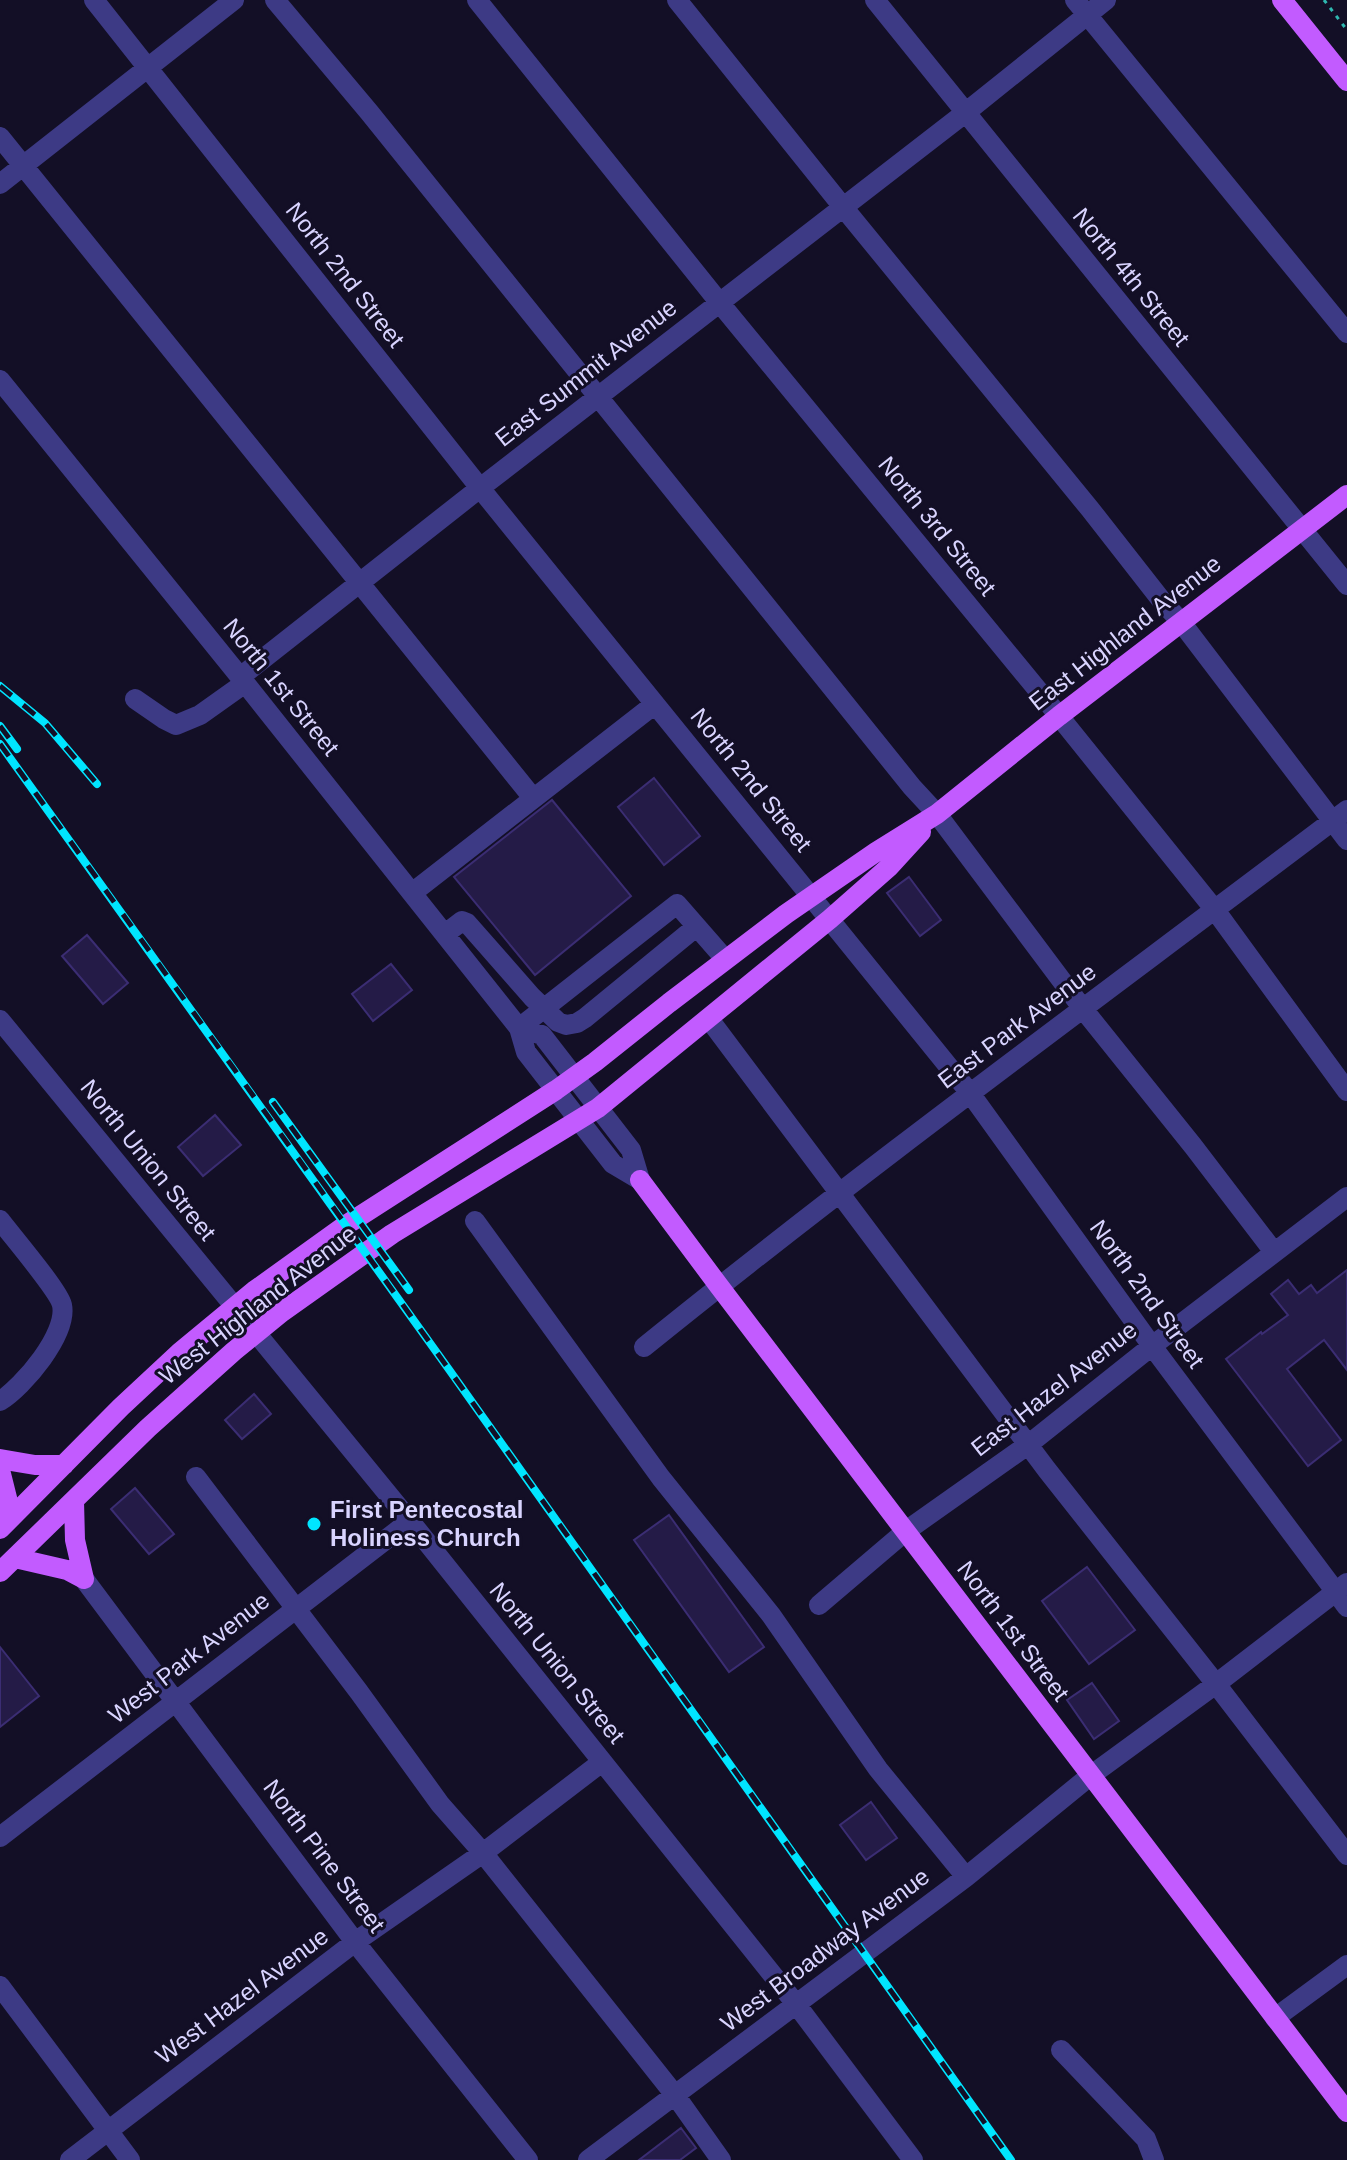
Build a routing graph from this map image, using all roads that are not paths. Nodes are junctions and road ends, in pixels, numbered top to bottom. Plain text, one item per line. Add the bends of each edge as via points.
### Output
1 (94, 0) edge
2 (234, 0) edge
3 (275, 0) edge
4 (477, 0) edge
5 (677, 0) edge
6 (875, 0) edge
7 (1106, 0) edge
8 (1282, 0) edge
9 (1081, 7) edge
10 (149, 68) junction
11 (1347, 81) edge
12 (965, 113) junction
13 (0, 137) edge
14 (24, 166) junction
15 (0, 184) edge
16 (843, 207) junction
17 (719, 302) junction
18 (1347, 333) edge
19 (0, 380) edge
20 (597, 397) junction
21 (480, 488) junction
22 (1347, 495) edge
23 (1302, 530) junction
24 (359, 583) junction
25 (1347, 585) edge
26 (1181, 622) junction
27 (243, 680) junction
28 (135, 699) dead end
29 (655, 704) junction
30 (1059, 716) junction
31 (533, 798) junction
32 (937, 814) junction
33 (1340, 816) edge
34 (1347, 840) edge
35 (412, 893) junction
36 (811, 895) junction
37 (1215, 910) junction
38 (830, 919) junction
39 (696, 927) junction
40 (445, 934) junction
41 (725, 959) junction
42 (543, 1008) junction
43 (1083, 1009) junction
44 (709, 1019) junction
45 (0, 1020) edge
46 (519, 1028) junction
47 (574, 1077) junction
48 (556, 1090) junction
49 (1347, 1091) edge
50 (970, 1093) junction
51 (598, 1108) junction
52 (579, 1120) junction
53 (640, 1180) junction
54 (840, 1194) junction
55 (1347, 1197) edge
56 (0, 1220) edge
57 (475, 1221) dead end
58 (1274, 1252) junction
59 (719, 1286) junction
60 (1152, 1346) junction
61 (644, 1347) dead end
62 (0, 1401) edge
63 (1029, 1444) junction
64 (0, 1459) edge
65 (64, 1465) junction
66 (0, 1470) edge
67 (196, 1477) dead end
68 (74, 1501) junction
69 (410, 1521) junction
70 (3, 1526) edge
71 (906, 1531) junction
72 (7, 1565) edge
73 (84, 1579) junction
74 (1343, 1594) edge
75 (819, 1605) dead end
76 (295, 1610) junction
77 (1216, 1684) junction
78 (176, 1701) junction
79 (602, 1762) junction
80 (1090, 1776) junction
81 (0, 1837) edge
82 (483, 1853) junction
83 (1347, 1855) edge
84 (966, 1877) junction
85 (355, 1942) junction
86 (1347, 1965) edge
87 (0, 1986) edge
88 (796, 2004) junction
89 (1275, 2018) junction
90 (1061, 2050) dead end
91 (675, 2095) junction
92 (1347, 2112) edge
93 (107, 2131) junction
94 (70, 2160) edge
95 (130, 2160) edge
96 (528, 2160) edge
97 (588, 2160) edge
98 (721, 2160) edge
99 (913, 2160) edge
100 (1154, 2160) edge

1 - 10 street, North 2nd Street
2 - 10 street
3 - 20 street
4 - 17 street, North 3rd Street
5 - 16 street
6 - 12 street, North 4th Street
7 - 9 street, East Summit Avenue
8 - 11 main road
9 - 12 street, East Summit Avenue
9 - 18 street
10 - 14 street
10 - 21 street, North 2nd Street
12 - 16 street, East Summit Avenue
12 - 23 street, North 4th Street
13 - 14 street
14 - 15 street
14 - 24 street
16 - 17 street, East Summit Avenue
16 - 26 street
17 - 20 street, East Summit Avenue
17 - 30 street, North 3rd Street
19 - 27 street, North 1st Street
20 - 21 street, East Summit Avenue
20 - 32 street
21 - 24 street, East Summit Avenue
21 - 29 street, North 2nd Street
22 - 23 main road, East Highland Avenue
23 - 25 street, North 4th Street
23 - 26 main road, East Highland Avenue
24 - 27 street, East Summit Avenue
24 - 31 street
26 - 30 main road, East Highland Avenue
26 - 33 street
27 - 28 street, East Summit Avenue via 200,715 176,725
27 - 35 street, North 1st Street
29 - 31 street
29 - 36 street, North 2nd Street
30 - 32 main road, East Highland Avenue
30 - 37 street, North 3rd Street
31 - 35 street
32 - 36 main road, East Highland Avenue
32 - 38 main road, East Highland Avenue via 889,867
32 - 43 street
33 - 34 street
33 - 37 street, East Park Avenue
35 - 40 street, North 1st Street
36 - 38 street, North 2nd Street
36 - 41 main road, East Highland Avenue
37 - 43 street, East Park Avenue
37 - 49 street, North 3rd Street
38 - 44 main road, East Highland Avenue
38 - 50 street, North 2nd Street
39 - 41 street
39 - 42 street via 577,1023 558,1022
39 - 42 street via 677,904
40 - 42 street via 462,921 467,923
40 - 46 street, North 1st Street
41 - 47 main road, East Highland Avenue
42 - 46 street
43 - 50 street, East Park Avenue
43 - 58 street
44 - 51 main road, East Highland Avenue
44 - 54 street
45 - 69 street, North Union Street
46 - 47 street, North 1st Street via 542,1035
46 - 48 street, North 1st Street via 526,1052
47 - 48 main road, West Highland Avenue
47 - 51 street, North 1st Street
48 - 52 street, North 1st Street
48 - 65 main road, West Highland Avenue via 254,1291 179,1353
50 - 54 street, East Park Avenue
50 - 60 street, North 2nd Street
51 - 52 main road, East Highland Avenue
51 - 53 street, North 1st Street via 631,1150
52 - 53 street, North 1st Street via 613,1164
52 - 68 main road, West Highland Avenue via 392,1234 282,1312 193,1385
53 - 59 main road, North 1st Street
54 - 59 street, East Park Avenue
54 - 63 street
55 - 58 street, East Hazel Avenue
56 - 62 street via 62,1305 48,1350 27,1380
57 - 84 street via 661,1478 771,1615 878,1769
58 - 60 street, East Hazel Avenue
59 - 61 street
59 - 71 main road, North 1st Street
60 - 63 street, East Hazel Avenue
60 - 74 street, North 2nd Street
63 - 71 street, East Hazel Avenue
63 - 77 street
64 - 65 main road
65 - 70 main road, West Highland Avenue
66 - 70 main road via 8,1502
67 - 76 street
68 - 72 main road, West Highland Avenue
68 - 73 main road
69 - 76 street, West Park Avenue
69 - 79 street, North Union Street
71 - 75 street
71 - 80 main road, North 1st Street
72 - 73 main road via 67,1570
73 - 78 street, North Pine Street
74 - 77 street, West Broadway Avenue
76 - 78 street, West Park Avenue
76 - 82 street via 440,1804
77 - 80 street, West Broadway Avenue
77 - 83 street
78 - 81 street, West Park Avenue
78 - 85 street, North Pine Street
79 - 82 street, West Hazel Avenue
79 - 88 street, North Union Street
80 - 84 street, West Broadway Avenue
80 - 89 main road, North 1st Street
82 - 85 street, West Hazel Avenue
82 - 91 street
84 - 88 street, West Broadway Avenue
85 - 93 street, West Hazel Avenue
85 - 96 street, North Pine Street
86 - 89 street
87 - 93 street
88 - 91 street, West Broadway Avenue
88 - 99 street, North Union Street
89 - 92 main road, North 1st Street
90 - 100 street via 1146,2139
91 - 97 street, West Broadway Avenue
91 - 98 street
93 - 94 street, West Hazel Avenue
93 - 95 street

